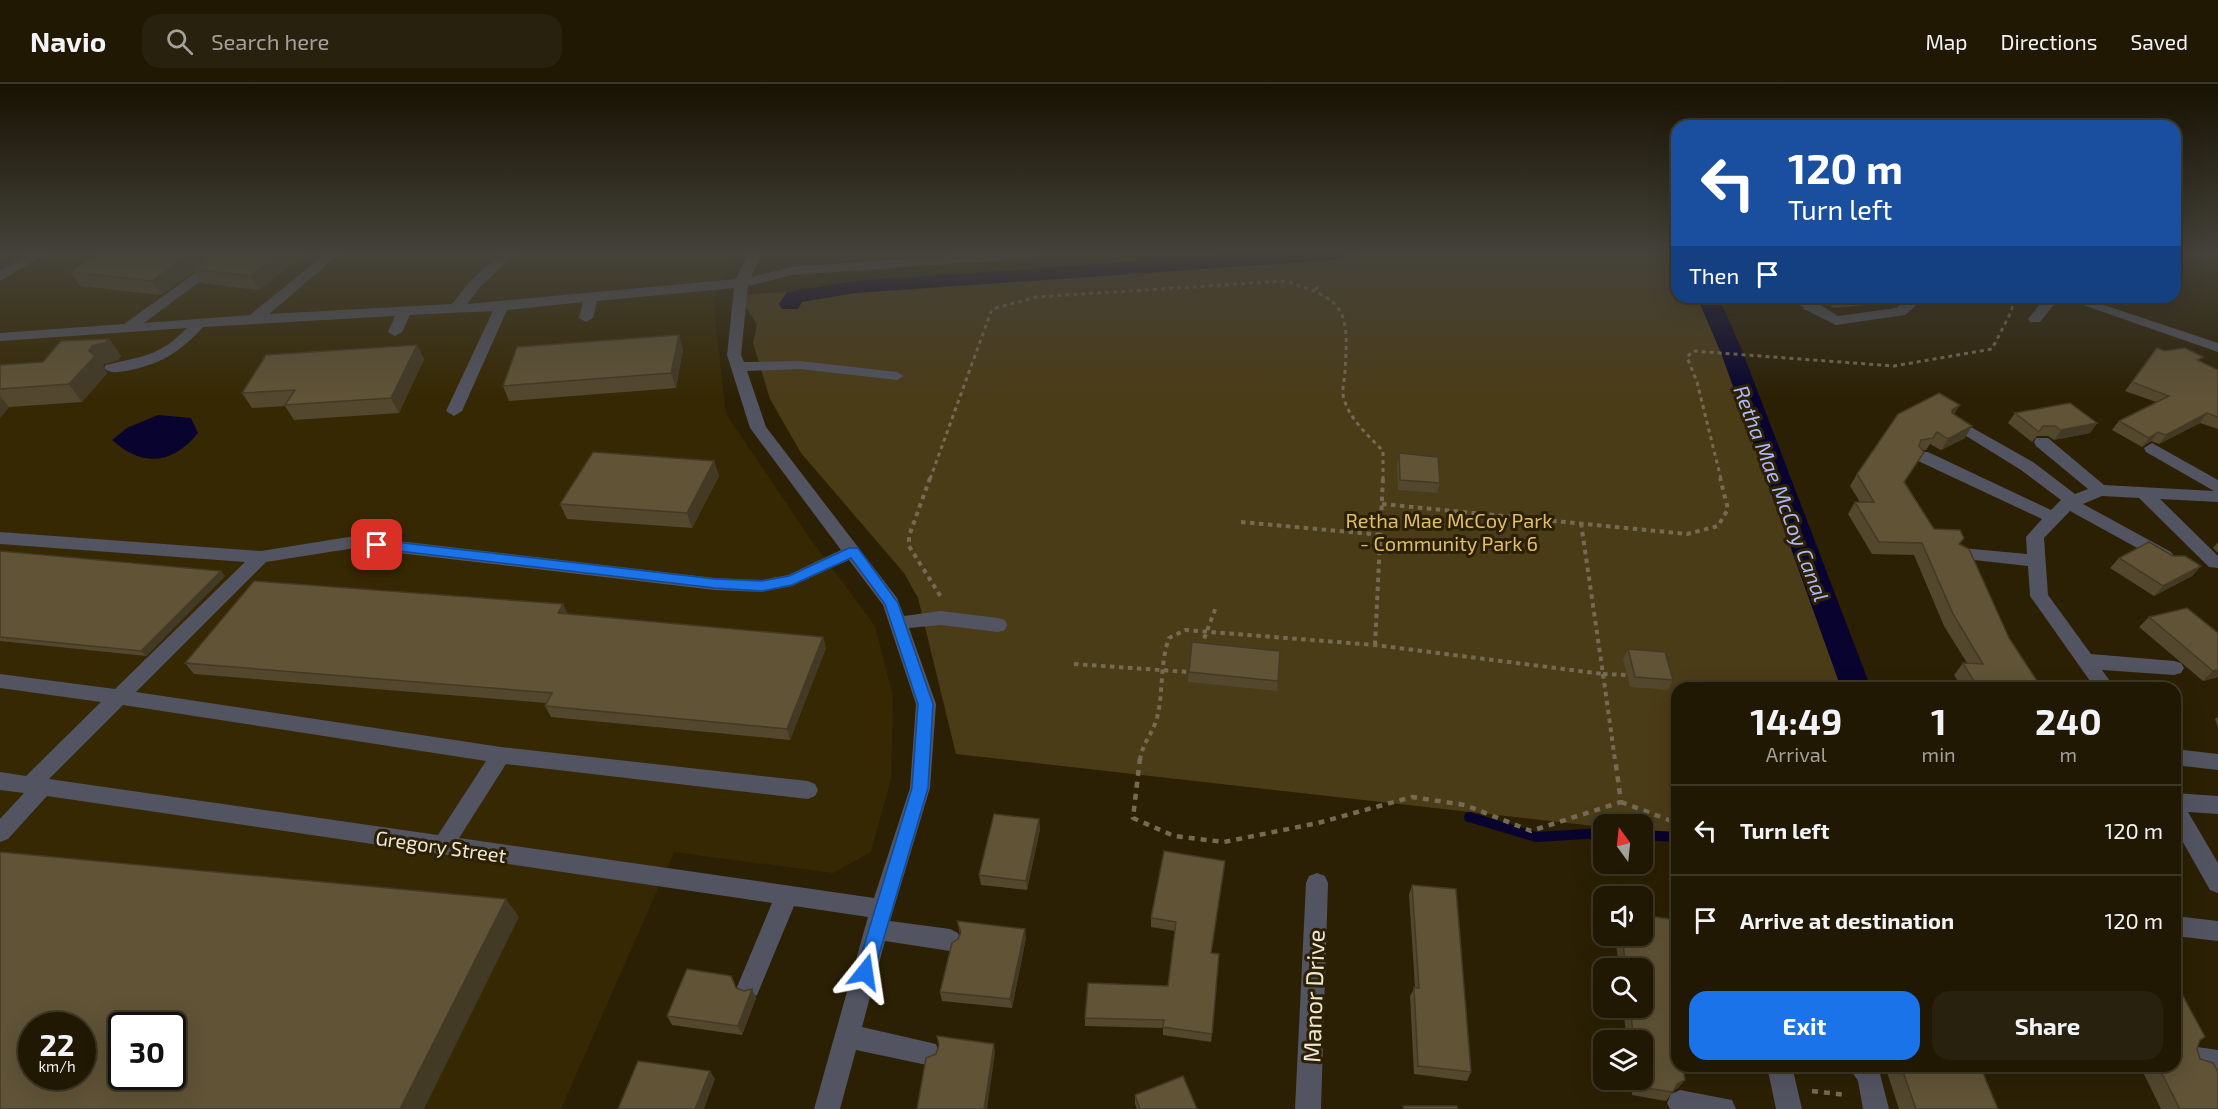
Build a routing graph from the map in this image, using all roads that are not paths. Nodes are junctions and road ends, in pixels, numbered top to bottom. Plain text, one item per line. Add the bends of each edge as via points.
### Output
1 (164, 302) edge
2 (273, 302) edge
3 (461, 302) edge
4 (543, 302) edge
5 (590, 302) edge
6 (739, 302) edge
7 (1806, 303) edge
8 (1912, 303) edge
9 (2048, 303) edge
10 (2083, 303) edge
11 (502, 306) junction
12 (456, 308) junction
13 (405, 312) junction
14 (586, 318) dead end
15 (254, 319) junction
16 (2035, 319) dead end
17 (200, 322) junction
18 (129, 327) junction
19 (395, 332) dead end
20 (0, 337) edge
21 (2218, 348) edge
22 (737, 367) junction
23 (111, 368) dead end
24 (897, 376) dead end
25 (454, 411) dead end
26 (1955, 423) edge
27 (2042, 442) edge
28 (2152, 448) edge
29 (1922, 456) edge
30 (2218, 487) edge
31 (2100, 490) junction
32 (2143, 492) junction
33 (2218, 497) edge
34 (2071, 502) junction
35 (2054, 518) junction
36 (0, 538) edge
37 (853, 551) junction
38 (1962, 554) edge
39 (261, 557) junction
40 (2171, 560) edge
41 (2037, 561) junction
42 (2215, 563) dead end
43 (898, 623) junction
44 (998, 625) dead end
45 (2085, 661) junction
46 (2174, 668) dead end
47 (0, 681) edge
48 (2101, 682) edge
49 (119, 697) junction
50 (501, 755) junction
51 (2181, 758) edge
52 (2218, 762) edge
53 (0, 781) edge
54 (36, 786) junction
55 (808, 790) dead end
56 (2181, 802) edge
57 (2218, 805) edge
58 (2181, 819) edge
59 (0, 833) edge
60 (442, 847) junction
61 (1317, 883) dead end
62 (2218, 883) edge
63 (787, 895) junction
64 (880, 919) junction
65 (2181, 927) edge
66 (2218, 931) edge
67 (950, 940) dead end
68 (749, 987) edge
69 (848, 1036) junction
70 (927, 1053) dead end
71 (1866, 1072) edge
72 (1680, 1103) dead end
73 (1875, 1104) edge
74 (827, 1109) edge
75 (1308, 1109) edge
76 (1723, 1109) edge

1 - 18 street
2 - 15 street
3 - 12 street
4 - 11 street
5 - 14 street
6 - 22 street via 734,355
7 - 8 street via 1836,321 1900,312
9 - 16 street
10 - 21 street via 2179,340
11 - 12 street
11 - 25 street
12 - 13 street
13 - 15 street
13 - 19 street
15 - 17 street
17 - 18 street
17 - 23 street via 177,348 159,358
18 - 20 street
22 - 24 street via 800,364
22 - 37 street via 758,428
26 - 34 street via 2027,466
27 - 31 street
28 - 30 street
29 - 35 street
31 - 32 street
31 - 34 street
32 - 33 street
32 - 42 street
34 - 35 street
34 - 40 street
35 - 41 street via 2035,537
36 - 39 street
37 - 39 street via 792,580 762,586 715,584 355,542
37 - 43 street via 891,603
38 - 41 street
39 - 49 street
41 - 45 street via 2039,596
43 - 44 street via 941,618
43 - 64 street via 926,704 920,788
45 - 46 street
45 - 48 street
47 - 49 street
49 - 50 street
49 - 54 street
50 - 55 street
50 - 60 street
51 - 52 street
53 - 54 street, Gregory Street
54 - 59 street
54 - 60 street, Gregory Street
56 - 57 street
58 - 62 street
60 - 63 street, Gregory Street
61 - 75 street, Manor Drive
63 - 64 street, Gregory Street
63 - 68 street
64 - 67 street, Gregory Street
64 - 69 street
65 - 66 street
69 - 70 street
69 - 74 street
71 - 73 street
72 - 76 street

